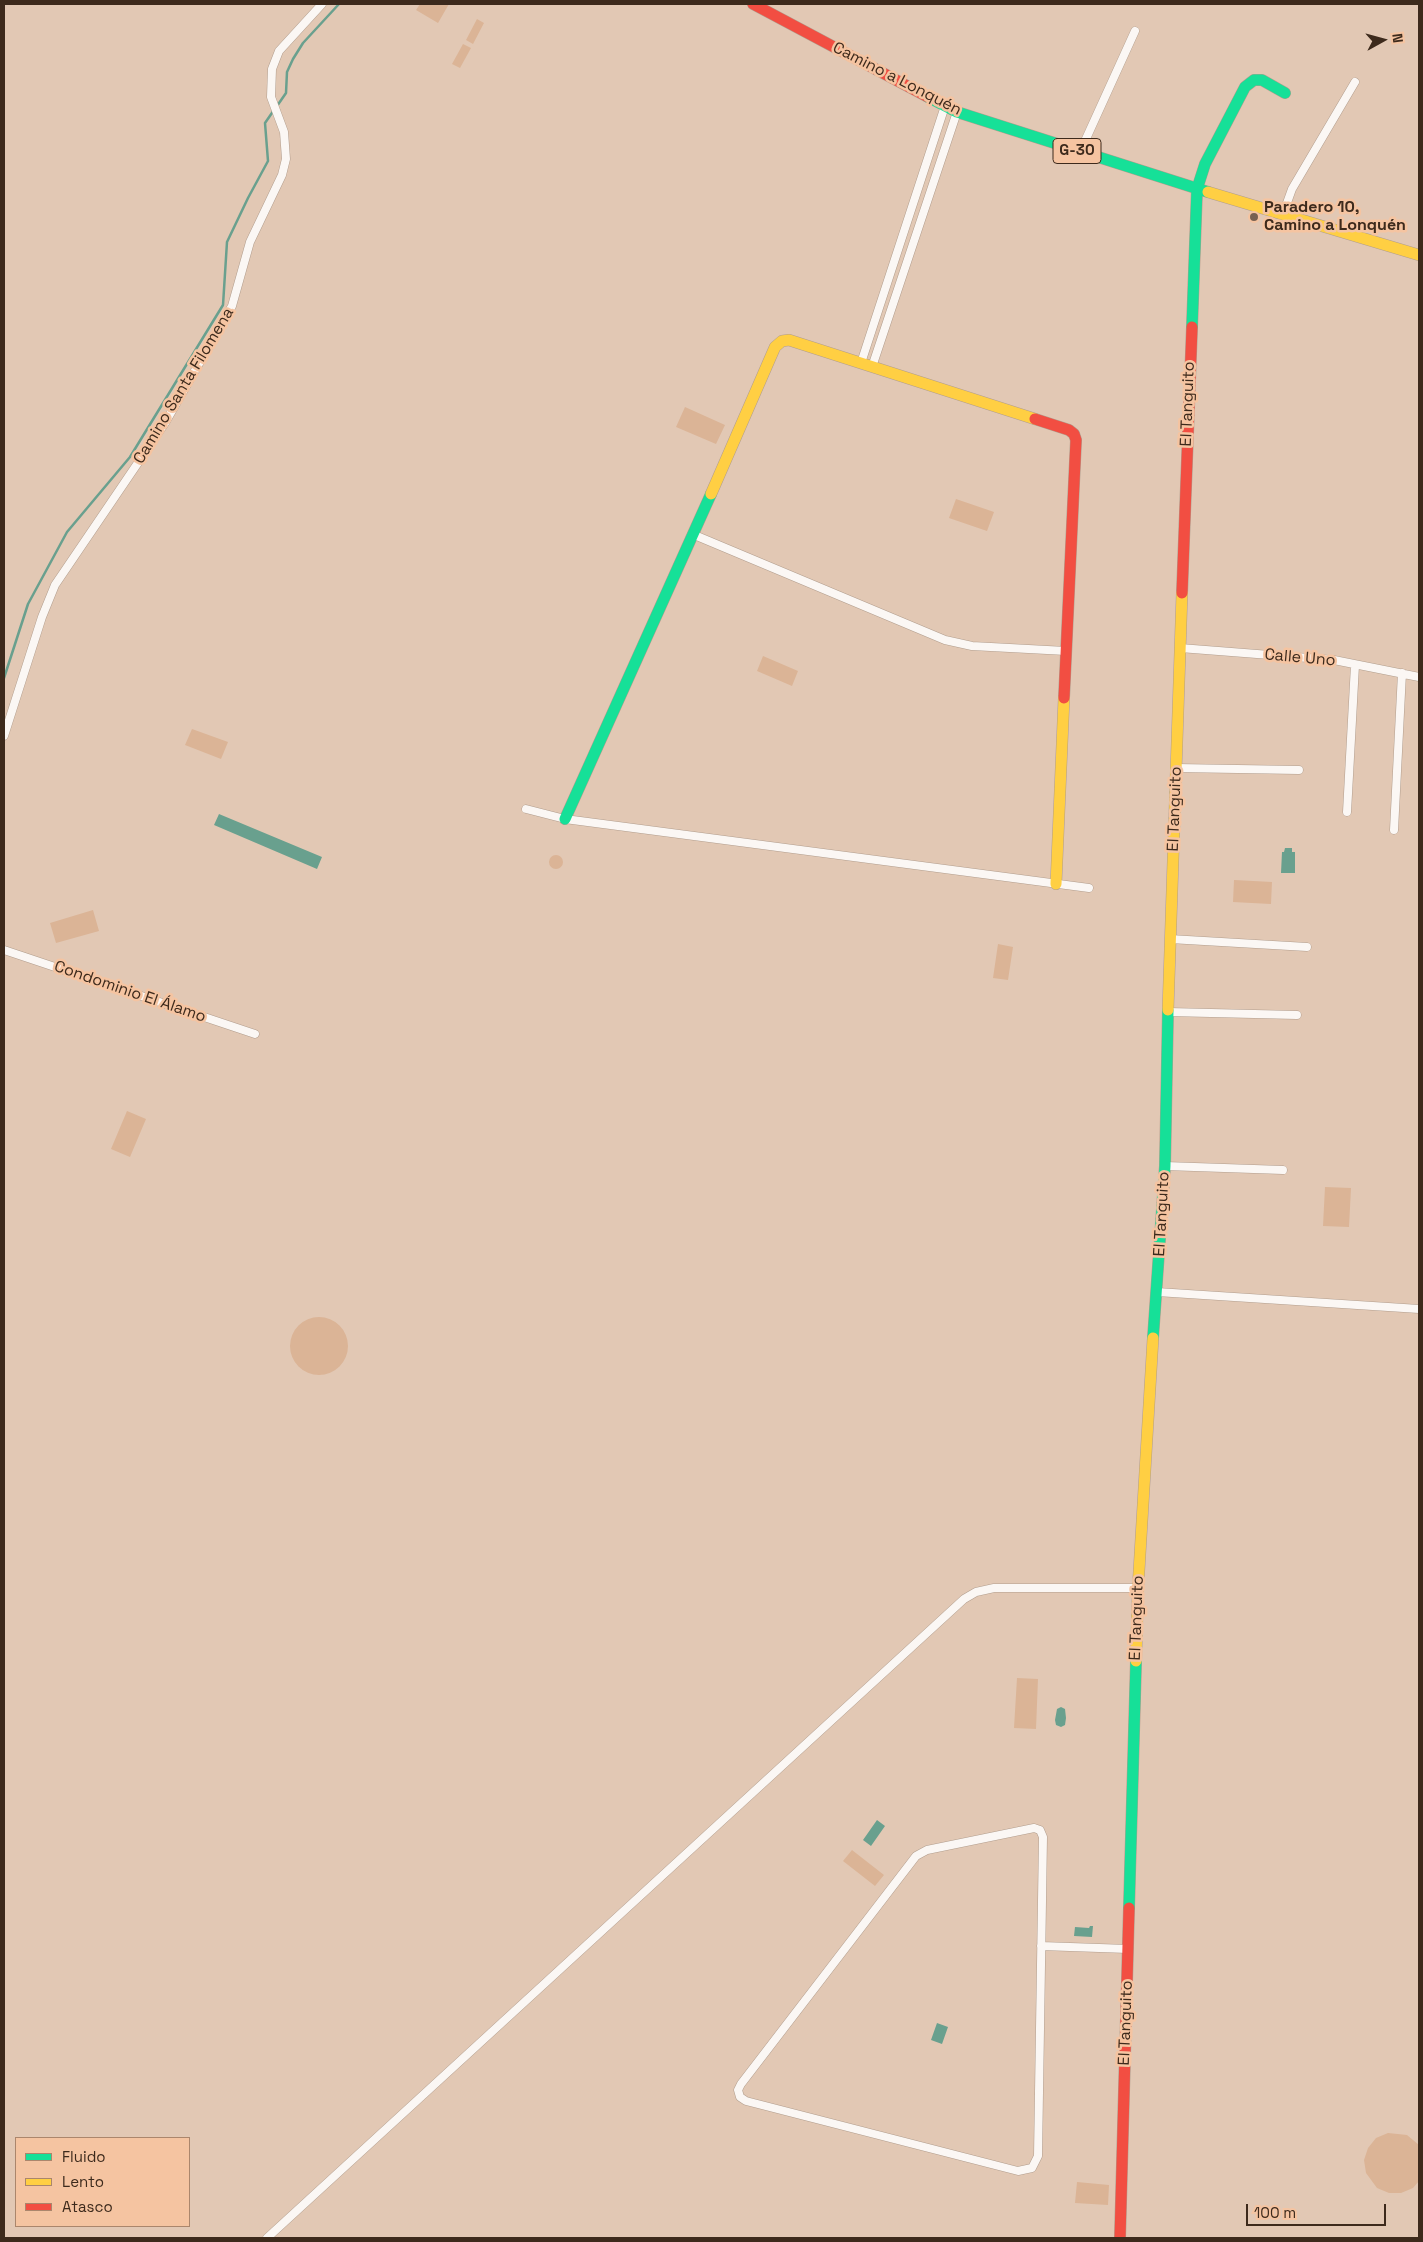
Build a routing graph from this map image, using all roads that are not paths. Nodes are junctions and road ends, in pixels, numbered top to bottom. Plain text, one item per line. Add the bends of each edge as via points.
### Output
1 (322, 4) edge
2 (753, 4) edge
3 (1135, 31) dead end
4 (1355, 82) dead end
5 (1285, 93) dead end
6 (945, 106) junction
7 (956, 112) junction
8 (1080, 152) junction
9 (1197, 188) junction
10 (1283, 214) junction
11 (1419, 255) edge
12 (866, 365) junction
13 (692, 534) junction
14 (1180, 648) junction
15 (1066, 651) junction
16 (1355, 665) junction
17 (1402, 673) junction
18 (1419, 676) edge
19 (4, 736) edge
20 (1176, 768) junction
21 (1299, 770) dead end
22 (526, 809) dead end
23 (1347, 812) dead end
24 (565, 819) junction
25 (1394, 830) dead end
26 (1056, 884) junction
27 (1089, 888) dead end
28 (1170, 940) junction
29 (1307, 947) dead end
30 (4, 950) edge
31 (1168, 1012) junction
32 (1296, 1015) dead end
33 (255, 1034) dead end
34 (1164, 1166) junction
35 (1283, 1170) dead end
36 (1157, 1292) junction
37 (1419, 1309) edge
38 (1138, 1588) junction
39 (1041, 1946) junction
40 (1128, 1949) junction
41 (267, 2238) edge
42 (1120, 2238) edge

1 - 19 street, Camino Santa Filomena via 279,51 270,77 271,97 286,143 282,175 254,232 232,306 165,423 55,585
2 - 6 street, Camino a Lonquén / G-30
3 - 8 street
4 - 10 street via 1301,172
5 - 9 street, El Tanguito via 1262,80 1254,80 1245,87 1205,164
6 - 7 street, Camino a Lonquén / G-30
6 - 12 street
7 - 8 street, Camino a Lonquén / G-30
7 - 12 street
8 - 9 street, Camino a Lonquén / G-30
9 - 10 street, Camino a Lonquén / G-30
9 - 14 street, El Tanguito
10 - 11 street, Camino a Lonquén / G-30
12 - 13 street via 792,341 777,344
12 - 15 street via 1074,434
13 - 15 street via 946,640 972,646
13 - 24 street
14 - 16 street, Calle Uno
14 - 20 street, El Tanguito
15 - 26 street
16 - 17 street, Calle Uno
16 - 23 street
17 - 18 street, Calle Uno
17 - 25 street
20 - 21 street
20 - 28 street, El Tanguito
22 - 24 street
24 - 26 street
26 - 27 street
28 - 29 street
28 - 31 street, El Tanguito
30 - 33 street, Condominio El Álamo
31 - 32 street
31 - 34 street, El Tanguito
34 - 35 street
34 - 36 street, El Tanguito
36 - 37 street
36 - 38 street, El Tanguito
38 - 40 street, El Tanguito
38 - 41 street via 994,1588 964,1599
39 - 39 street via 1043,1837 1040,1830 1031,1828 923,1851 913,1859 741,2084 739,2094 743,2100 756,2104 1018,2171 1028,2170 1038,2156
39 - 40 street
40 - 42 street, El Tanguito

